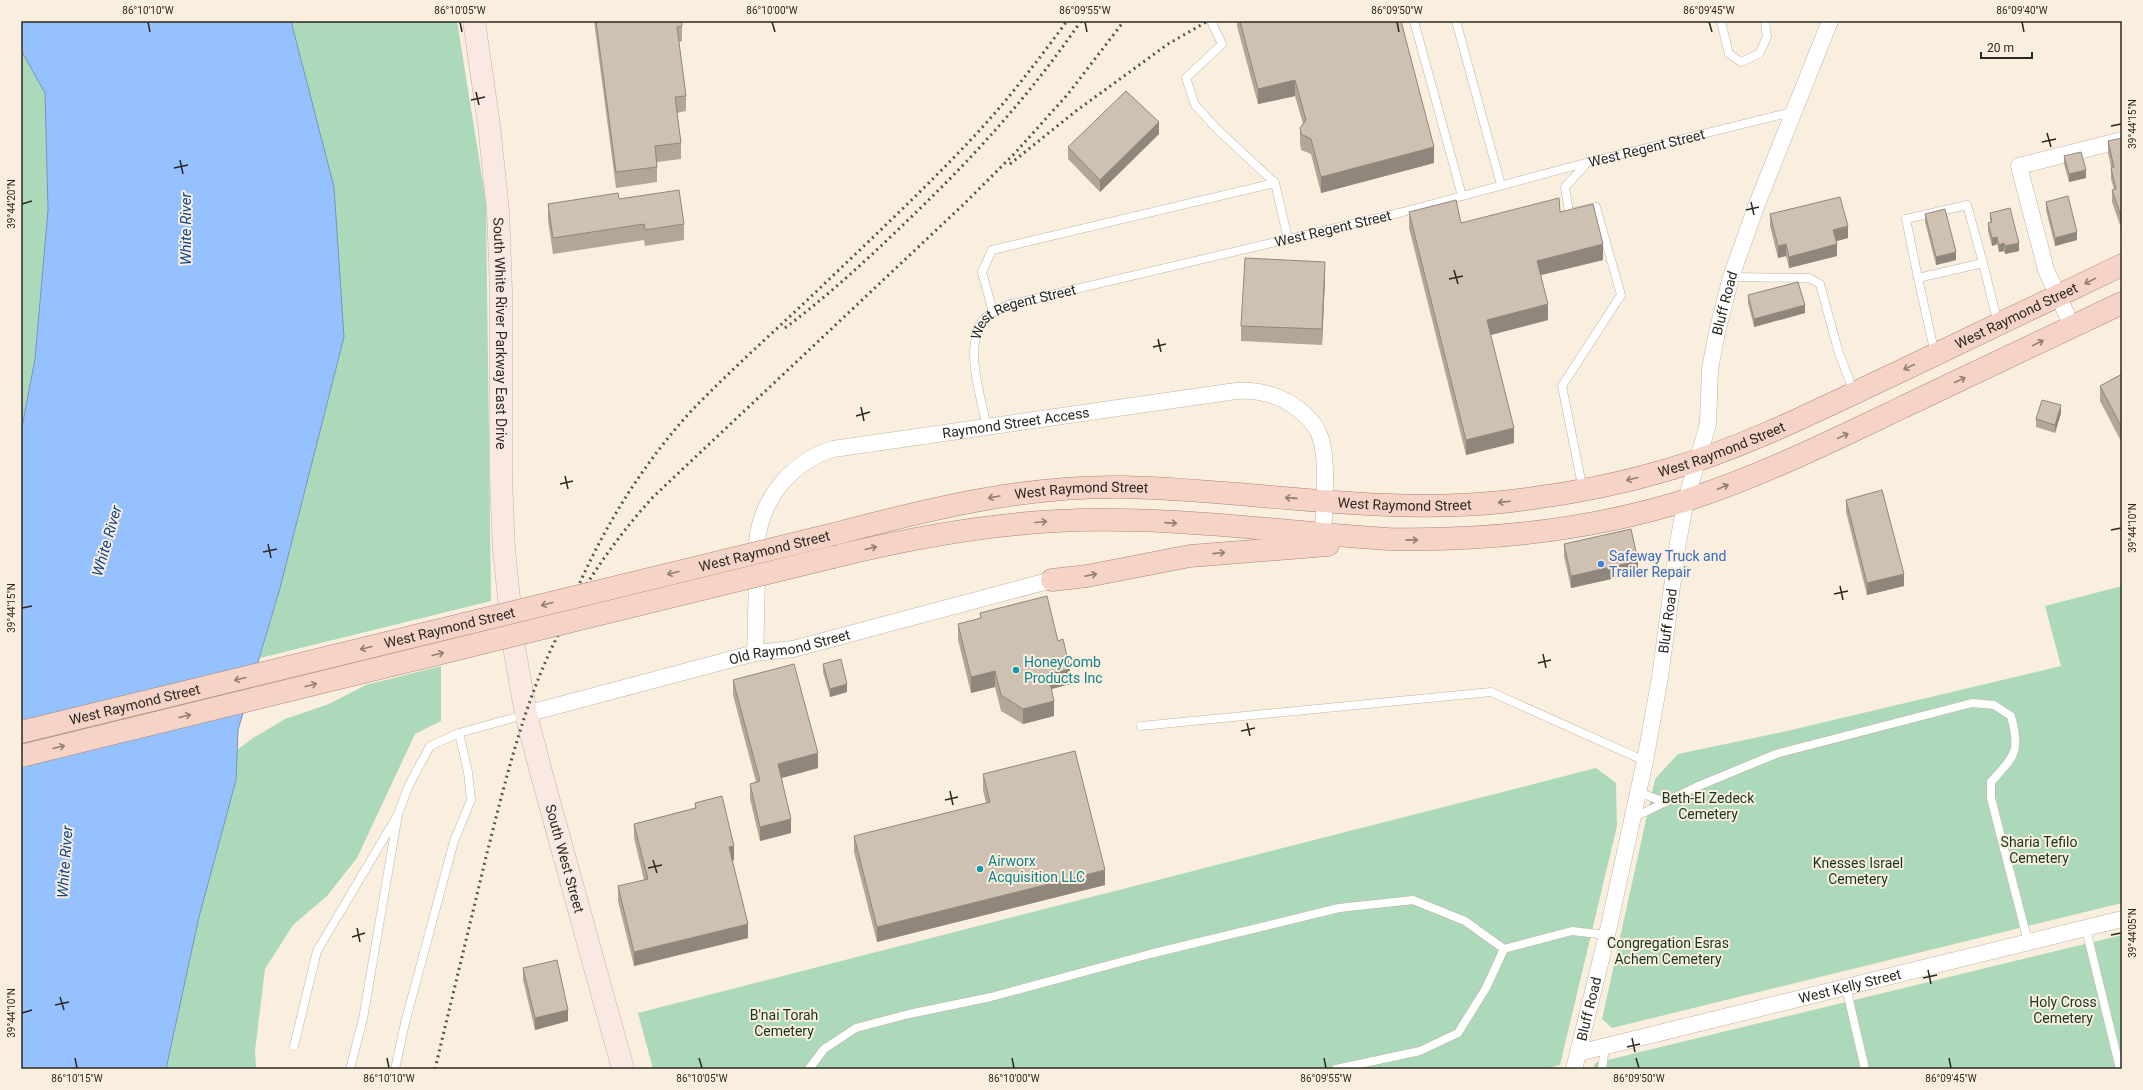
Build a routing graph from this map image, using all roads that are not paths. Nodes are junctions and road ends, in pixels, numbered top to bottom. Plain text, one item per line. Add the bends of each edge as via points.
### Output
1 (474, 21) edge
2 (1211, 21) edge
3 (1414, 21) edge
4 (1456, 21) edge
5 (1721, 21) edge
6 (1765, 21) edge
7 (1830, 21) edge
8 (1792, 112) junction
9 (2122, 140) edge
10 (1587, 163) junction
11 (1275, 183) junction
12 (1501, 185) junction
13 (1462, 196) junction
14 (1288, 239) junction
15 (1982, 263) junction
16 (2122, 265) edge
17 (1731, 277) junction
18 (1918, 278) junction
19 (2058, 296) junction
20 (2122, 303) edge
21 (993, 312) junction
22 (1998, 324) junction
23 (2072, 326) junction
24 (1935, 354) junction
25 (1854, 393) junction
26 (988, 427) junction
27 (1696, 460) junction
28 (1583, 490) junction
29 (1686, 500) junction
30 (1325, 501) junction
31 (1323, 534) junction
32 (1389, 539) junction
33 (1052, 580) joint
34 (514, 647) joint
35 (756, 653) junction
36 (526, 714) junction
37 (1142, 726) dead end
38 (21, 732) edge
39 (458, 732) junction
40 (21, 756) edge
41 (1645, 761) junction
42 (1638, 792) junction
43 (1665, 802) junction
44 (398, 814) junction
45 (1633, 818) junction
46 (2122, 919) edge
47 (2086, 929) junction
48 (1607, 935) junction
49 (2028, 942) junction
50 (1504, 949) junction
51 (1846, 988) junction
52 (294, 1046) dead end
53 (1605, 1048) junction
54 (1578, 1053) junction
55 (350, 1069) edge
56 (395, 1069) edge
57 (623, 1069) edge
58 (809, 1069) edge
59 (1336, 1069) edge
60 (1574, 1069) edge
61 (1602, 1069) edge
62 (1865, 1069) edge
63 (2120, 1069) edge

1 - 34 main road, South White River Parkway East Drive via 498,211 501,289 501,478 504,550
2 - 11 lane via 1222,44 1186,78 1195,105
3 - 13 lane
4 - 12 lane
5 - 6 lane via 1729,54 1741,62 1759,54 1767,37
7 - 8 street, Bluff Road
8 - 10 lane, West Regent Street
8 - 17 street, Bluff Road
9 - 19 street via 2019,166 2046,270
10 - 12 lane, West Regent Street
10 - 28 lane via 1566,187 1569,213 1596,207 1621,295 1562,386
11 - 14 lane
11 - 21 lane via 992,250 982,272
12 - 13 lane, West Regent Street
13 - 14 lane, West Regent Street
14 - 21 lane, West Regent Street via 1019,301
15 - 18 lane
15 - 18 lane via 1967,205 1906,219
15 - 22 lane
16 -> 19 main road, West Raymond Street
17 - 25 lane via 1809,278 1820,284 1838,350
17 - 27 street, Bluff Road via 1712,356 1708,424
18 - 24 lane
19 - 22 main road, West Raymond Street
19 - 23 street
20 - 23 main road, West Raymond Street
21 - 26 lane, West Regent Street via 980,325 976,336 974,360
22 - 24 main road, West Raymond Street
29 -> 23 main road, West Raymond Street via 1841,437
24 -> 25 main road, West Raymond Street
25 - 27 main road, West Raymond Street
26 - 30 street, Raymond Street Access via 1229,392 1255,391 1292,404 1317,427 1325,452
26 - 35 street, Raymond Street Access via 833,449 814,456 796,468 777,488 766,506 760,524 757,545
27 -> 28 main road, West Raymond Street
27 - 29 street, Bluff Road
28 -> 30 main road, West Raymond Street via 1459,505 1379,505
32 -> 29 main road, West Raymond Street via 1455,539 1543,531 1586,524
29 - 41 street, Bluff Road
30 - 31 street, Raymond Street Access
30 -> 38 main road, West Raymond Street, bridge via 1176,489 1094,487 964,502
31 - 32 main road, West Raymond Street
40 -> 31 main road, West Raymond Street, bridge via 878,546 957,531 1057,521 1144,521
33 -> 32 main road via 1212,553
33 - 35 street, Old Raymond Street via 793,648
34 - 36 main road, South West Street
35 - 36 street, Old Raymond Street
36 - 39 lane
36 - 57 main road, South West Street
37 - 41 lane via 1491,692
39 - 44 lane via 430,746 409,785
39 - 56 lane via 468,772 471,800 454,841
41 - 42 street, Bluff Road
42 - 43 lane
42 - 45 street, Bluff Road
43 - 45 lane
43 - 49 lane via 1776,754 1972,704 1994,705 2012,716 2018,739 2012,758 1991,782 1991,798
44 - 52 lane via 317,951
44 - 55 lane via 363,1019
45 - 48 street, Bluff Road
46 - 47 street, West Kelly Street
47 - 49 street, West Kelly Street
47 - 63 lane
48 - 50 lane via 1572,931
48 - 54 street, Bluff Road
49 - 51 street, West Kelly Street
50 - 58 lane via 1465,921 1413,900 1339,908 1150,954 991,997 856,1028 824,1049
50 - 59 lane via 1486,988 1458,1033 1420,1051
51 - 53 street, West Kelly Street
51 - 62 lane
53 - 54 street, West Kelly Street
53 - 61 lane
54 - 60 street, Bluff Road

